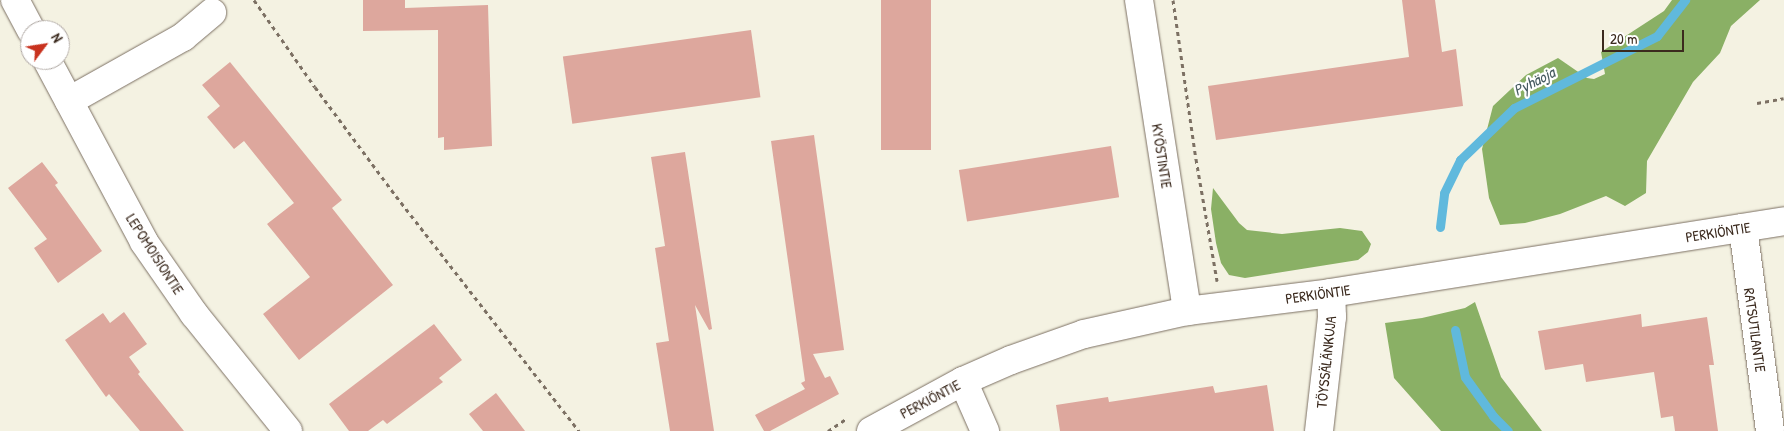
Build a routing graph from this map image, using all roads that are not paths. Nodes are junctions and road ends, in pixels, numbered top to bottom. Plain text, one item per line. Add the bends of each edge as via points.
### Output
1 (15, 0) edge
2 (1139, 0) edge
3 (212, 13) dead end
4 (26, 20) edge
5 (52, 70) edge
6 (69, 100) junction
7 (1784, 221) edge
8 (1742, 228) junction
9 (1331, 293) junction
10 (1187, 311) junction
11 (963, 381) junction
12 (288, 431) edge
13 (871, 431) edge
14 (985, 431) edge
15 (1319, 431) edge
16 (1770, 431) edge

1 - 4 street
2 - 10 street, KYÖSTINTIE
3 - 6 street via 183,37
5 - 6 street, LEPOMOISIONTIE
6 - 12 street, LEPOMOISIONTIE via 144,242 194,314
7 - 8 street, PERKIÖNTIE
8 - 9 street, PERKIÖNTIE
8 - 16 street, RATSUTILANTIE
9 - 10 street, PERKIÖNTIE
9 - 15 street, TÖYSSÄLÄNKUJA via 1332,317
10 - 11 street, PERKIÖNTIE via 1084,334
11 - 13 street, PERKIÖNTIE
11 - 14 street

